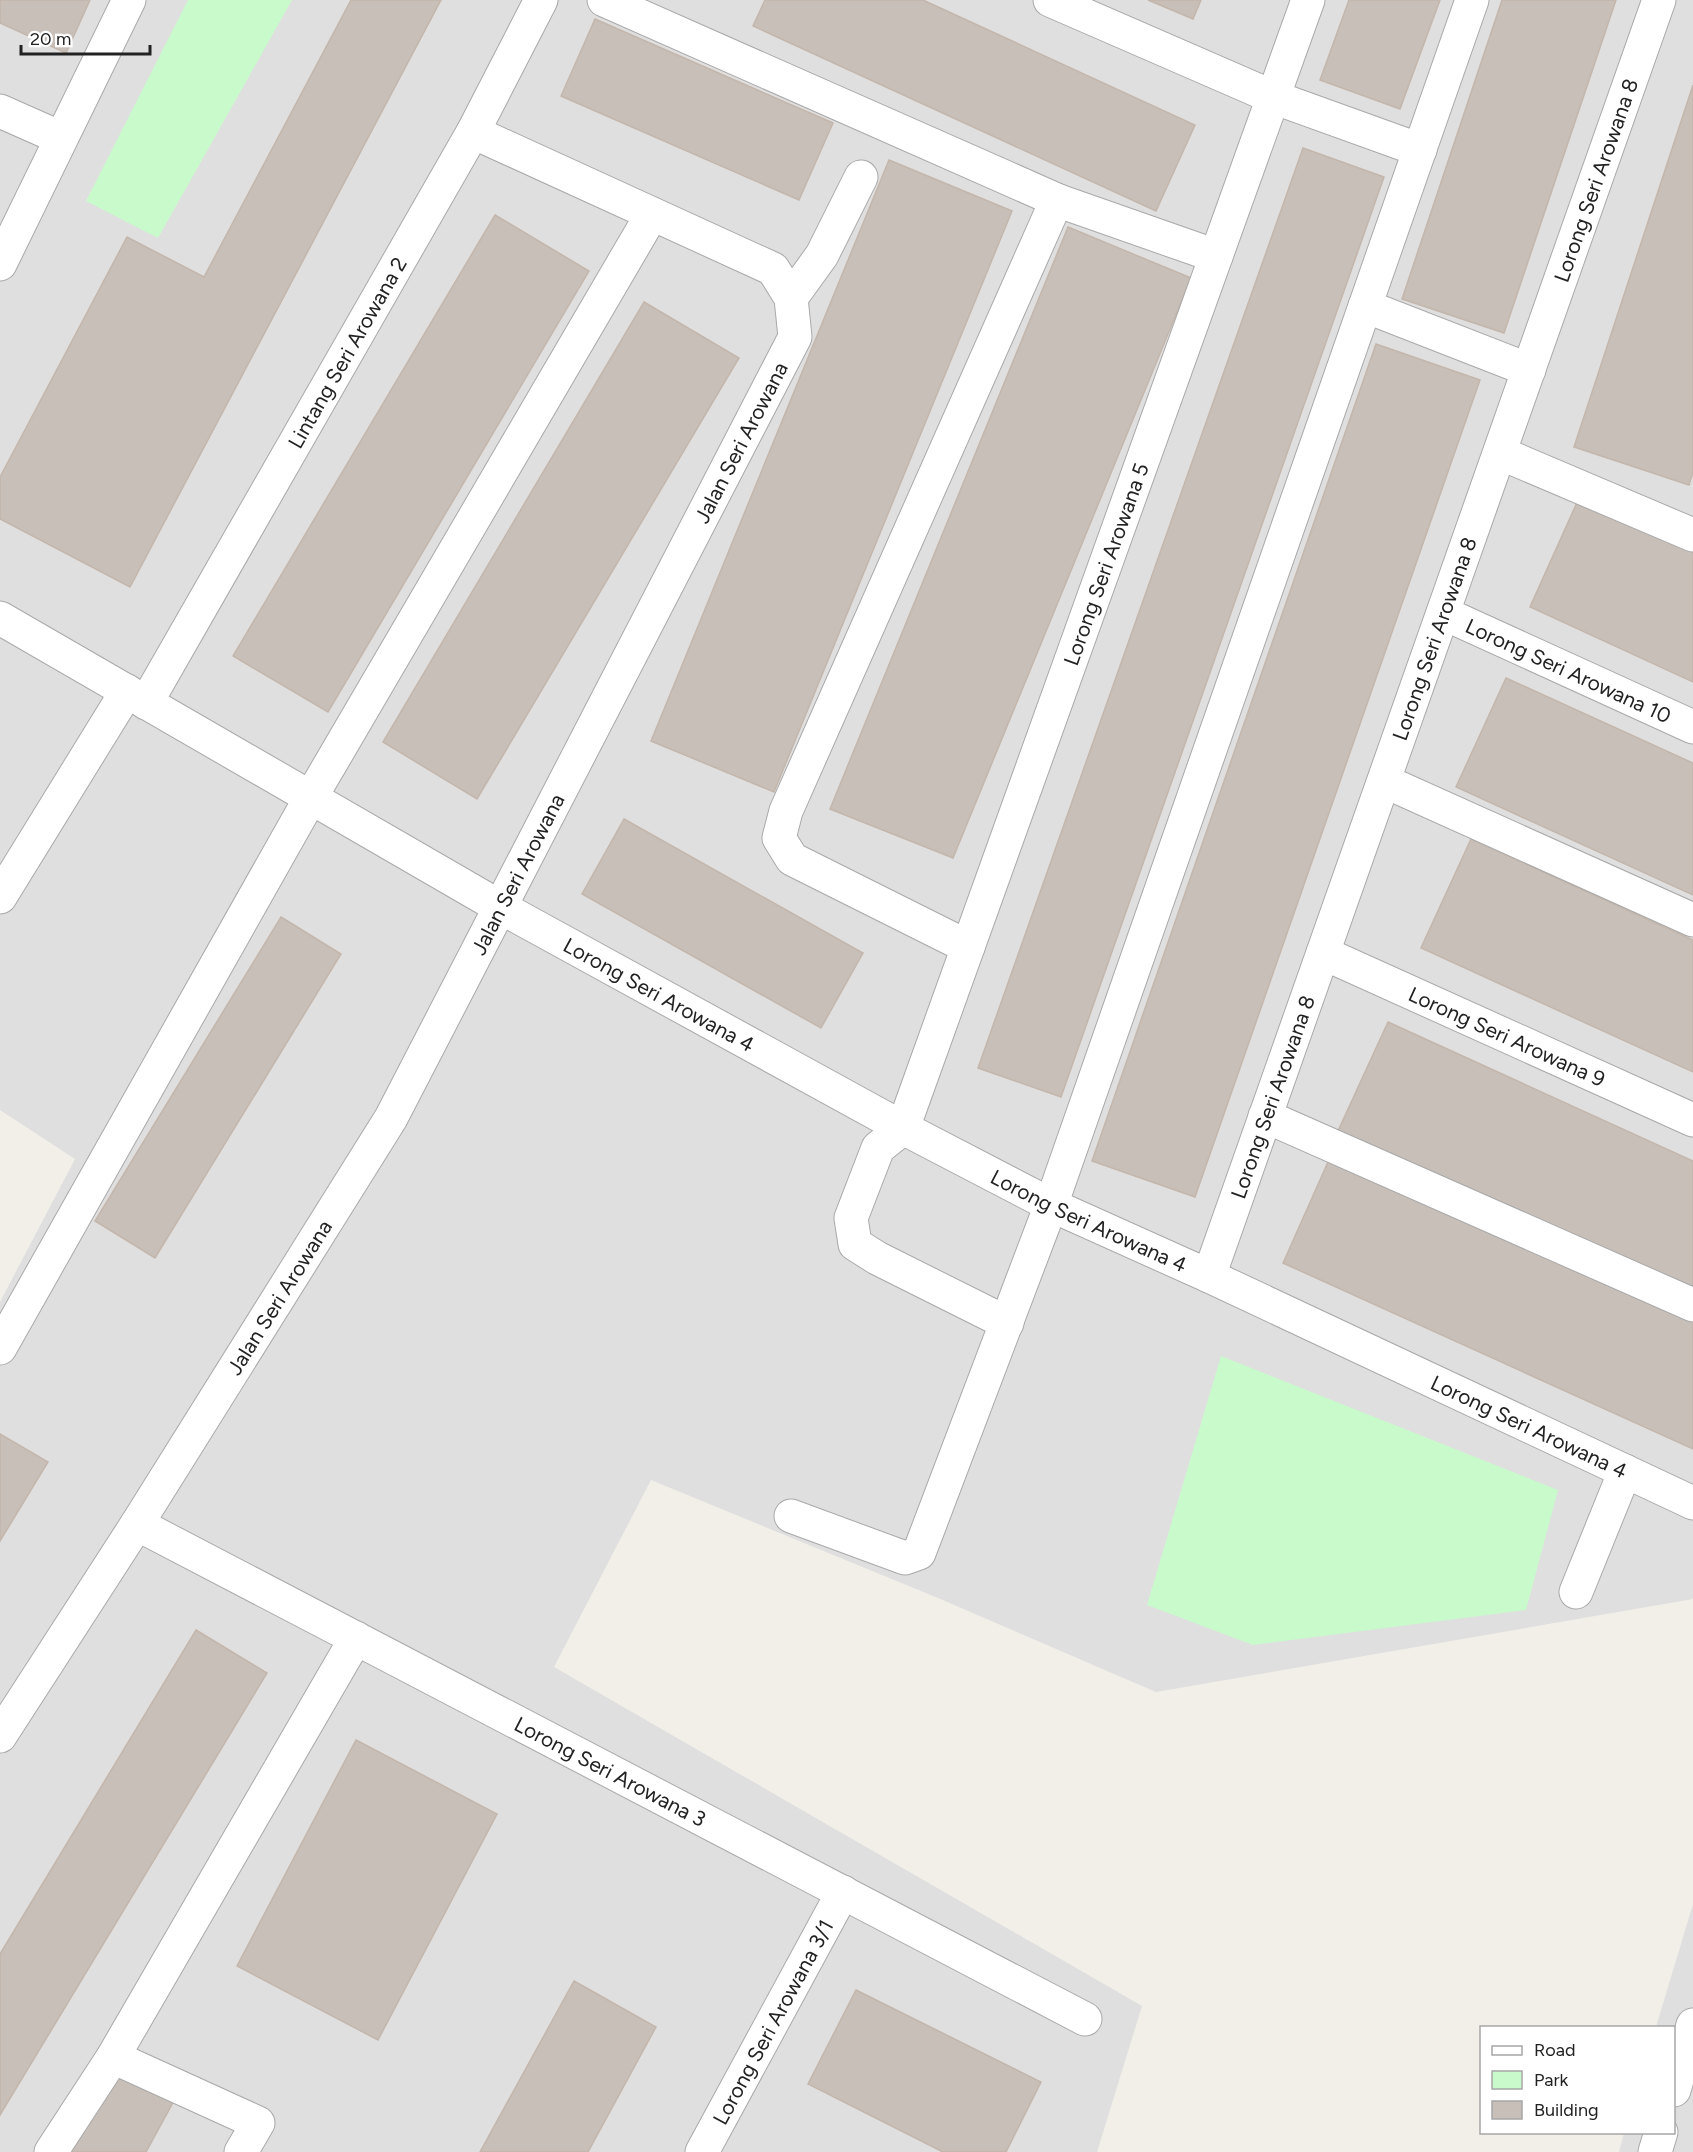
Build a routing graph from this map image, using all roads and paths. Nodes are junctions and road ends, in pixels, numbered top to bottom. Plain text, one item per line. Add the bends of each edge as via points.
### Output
1 (129, 0) edge
2 (541, 0) edge
3 (604, 0) edge
4 (1050, 0) edge
5 (1308, 0) edge
6 (1472, 0) edge
7 (1659, 0) edge
8 (1273, 97) junction
9 (0, 111) edge
10 (473, 132) junction
11 (61, 138) junction
12 (1420, 150) junction
13 (861, 177) dead end
14 (1059, 201) junction
15 (652, 214) junction
16 (1216, 256) junction
17 (0, 264) edge
18 (791, 298) junction
19 (1365, 306) junction
20 (1529, 370) junction
21 (1500, 453) junction
22 (1691, 526) edge
23 (1443, 614) junction
24 (0, 618) edge
25 (136, 697) junction
26 (1693, 727) edge
27 (1384, 781) junction
28 (311, 797) junction
29 (0, 897) edge
30 (500, 907) junction
31 (1693, 920) edge
32 (968, 946) junction
33 (1323, 953) junction
34 (1265, 1116) junction
35 (1693, 1120) edge
36 (903, 1128) junction
37 (1051, 1205) junction
38 (1209, 1276) junction
39 (1693, 1305) edge
40 (1007, 1323) junction
41 (0, 1348) edge
42 (1625, 1471) junction
43 (1693, 1503) edge
44 (791, 1516) dead end
45 (137, 1524) junction
46 (1576, 1592) dead end
47 (356, 1638) junction
48 (0, 1736) edge
49 (843, 1892) junction
50 (1085, 2019) dead end
51 (1693, 2025) edge
52 (113, 2057) junction
53 (1675, 2087) edge
54 (1661, 2134) edge
55 (51, 2152) edge
56 (241, 2152) edge
57 (702, 2152) edge
58 (1655, 2152) edge

1 - 11 street
2 - 10 street, Lintang Seri Arowana 2
3 - 14 street
4 - 8 street
5 - 8 street, Lorong Seri Arowana 5
6 - 12 street
7 - 20 street, Lorong Seri Arowana 8
8 - 12 street
8 - 16 street, Lorong Seri Arowana 5
9 - 11 street
10 - 15 street, Jalan Seri Arowana
10 - 25 street, Lintang Seri Arowana 2
11 - 17 street
12 - 19 street
13 - 18 street via 822,255
14 - 16 street
14 - 32 street via 790,800 779,838 792,859
15 - 18 street, Jalan Seri Arowana via 773,268
15 - 28 street
16 - 32 street, Lorong Seri Arowana 5
18 - 30 street, Jalan Seri Arowana via 795,337
19 - 20 street
19 - 37 street
20 - 21 street, Lorong Seri Arowana 8
21 - 22 street
21 - 23 street, Lorong Seri Arowana 8
23 - 26 street, Lorong Seri Arowana 10
23 - 27 street, Lorong Seri Arowana 8
24 - 25 street, Lorong Seri Arowana 4
25 - 28 street, Lorong Seri Arowana 4
25 - 29 street, Lintang Seri Arowana 2
27 - 31 street
27 - 33 street, Lorong Seri Arowana 8
28 - 30 street, Lorong Seri Arowana 4
28 - 41 street
30 - 36 street, Lorong Seri Arowana 4
30 - 45 street, Jalan Seri Arowana via 391,1118
32 - 36 street, Lorong Seri Arowana 5
33 - 34 street, Lorong Seri Arowana 8
33 - 35 street, Lorong Seri Arowana 9
34 - 38 street, Lorong Seri Arowana 8
34 - 39 street
36 - 37 street, Lorong Seri Arowana 4
36 - 40 street via 878,1148 851,1218 855,1244
37 - 38 street, Lorong Seri Arowana 4
37 - 40 street
38 - 42 street, Lorong Seri Arowana 4
40 - 44 street via 919,1553 905,1558
42 - 43 street, Lorong Seri Arowana 4
42 - 46 street
45 - 47 street, Lorong Seri Arowana 3
45 - 48 street, Jalan Seri Arowana
47 - 49 street, Lorong Seri Arowana 3
47 - 52 street
49 - 50 street, Lorong Seri Arowana 3
49 - 57 street, Lorong Seri Arowana 3/1
51 - 53 street
52 - 55 street
52 - 56 street via 258,2123
54 - 58 street

